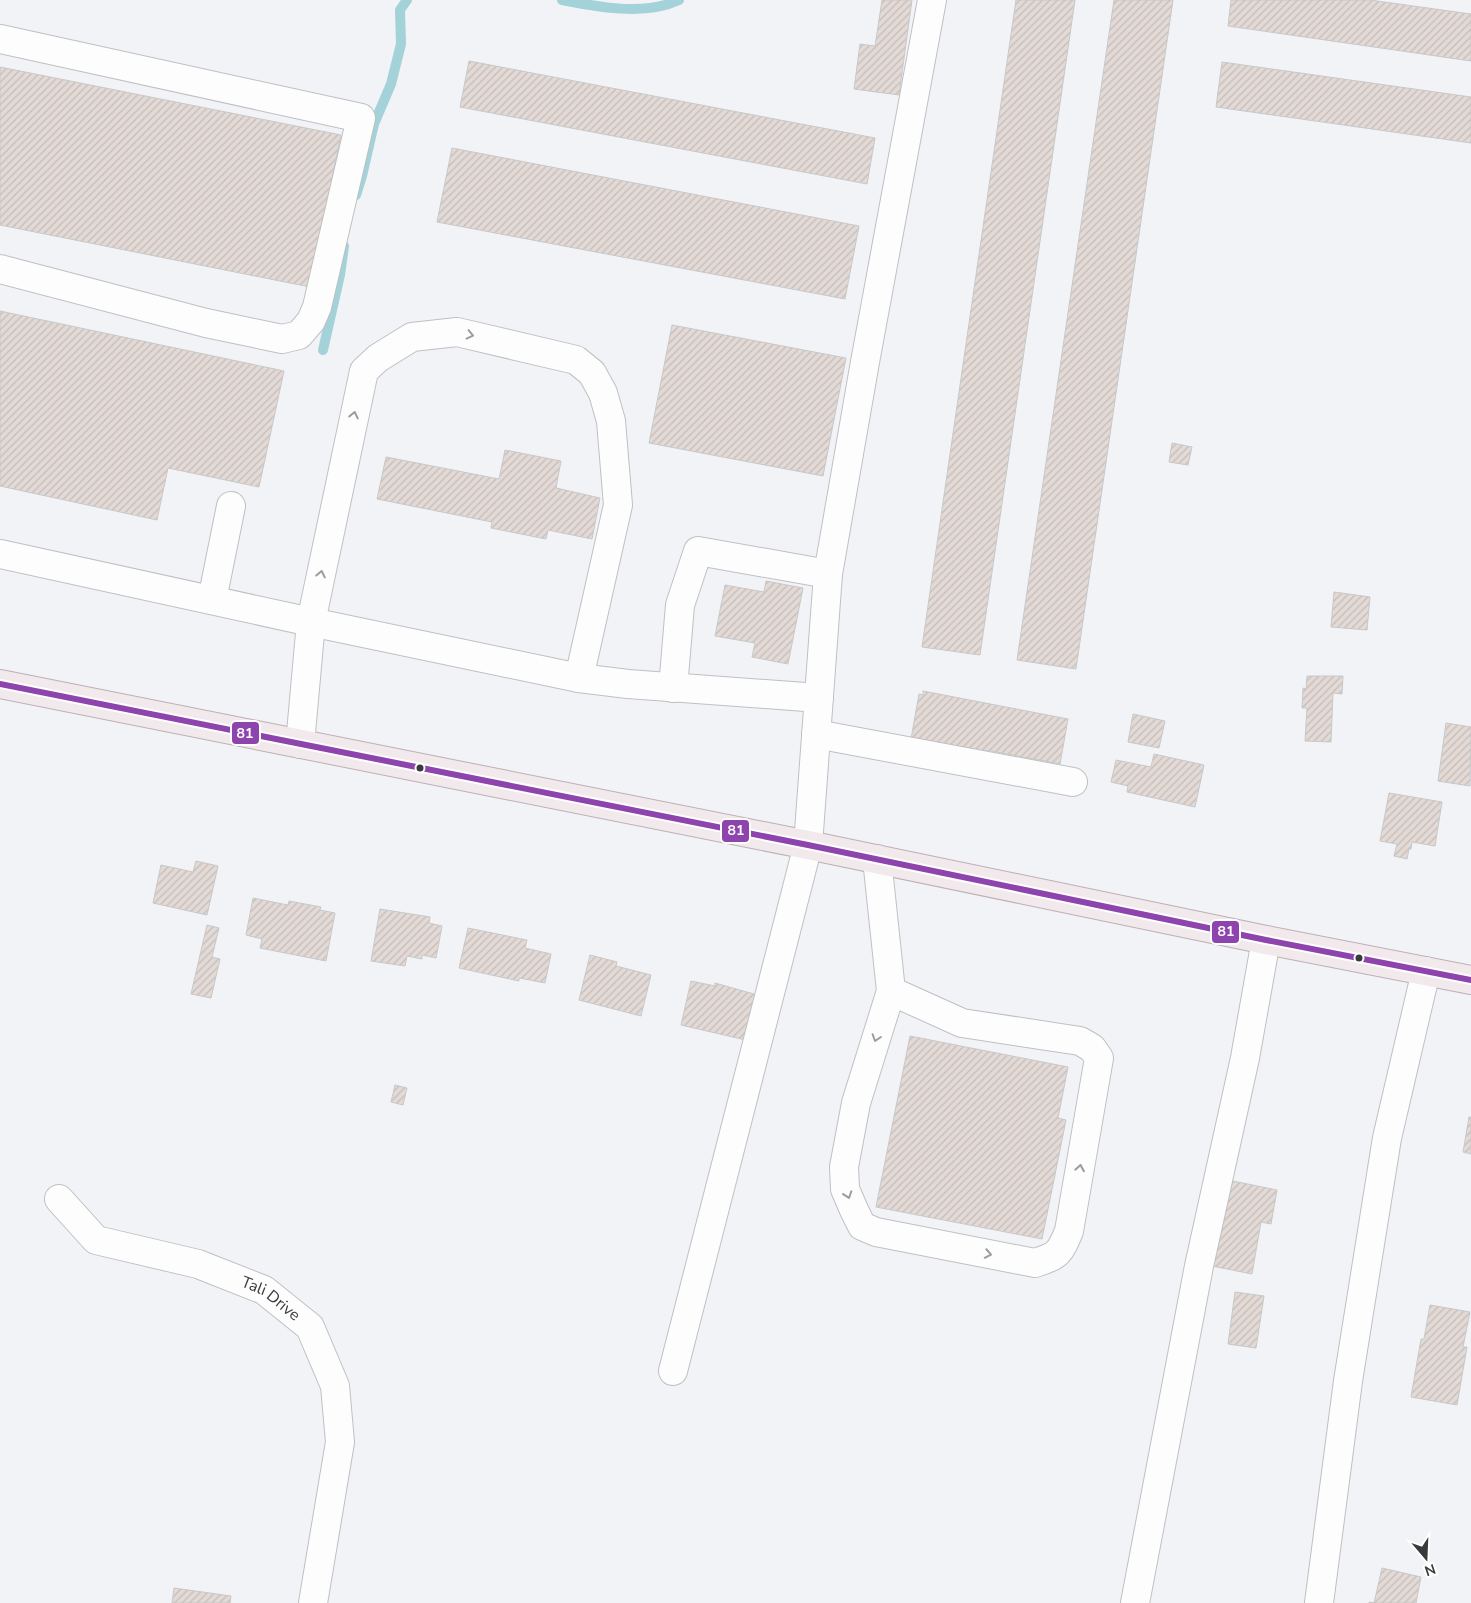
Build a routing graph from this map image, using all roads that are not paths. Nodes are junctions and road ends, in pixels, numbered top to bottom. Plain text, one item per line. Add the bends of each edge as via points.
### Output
1 (932, 0) edge
2 (0, 39) edge
3 (0, 269) edge
4 (231, 506) dead end
5 (0, 554) edge
6 (828, 574) junction
7 (212, 600) junction
8 (311, 622) junction
9 (579, 678) junction
10 (0, 684) edge
11 (673, 688) junction
12 (819, 698) junction
13 (816, 734) junction
14 (300, 744) junction
15 (1073, 782) dead end
16 (808, 845) junction
17 (877, 859) junction
18 (1266, 940) junction
19 (1426, 971) junction
20 (1471, 980) edge
21 (891, 991) junction
22 (59, 1199) dead end
23 (673, 1371) dead end
24 (312, 1603) edge
25 (1135, 1603) edge
26 (1319, 1603) edge

1 - 6 street
2 - 3 street via 361,118 317,307 311,321 299,335 282,339 215,325
4 - 7 street
5 - 7 street
6 - 11 street via 698,551 680,605
6 - 12 street
7 - 8 street
8 - 9 street
8 -> 9 street via 364,372 378,358 412,337 457,332 576,360 592,372 603,393 611,421 618,505
8 - 14 street
9 - 11 street
10 - 14 main road
11 - 12 street
12 - 13 street
13 - 15 street
13 - 16 street
14 - 16 main road
16 - 17 main road
16 - 23 street
17 - 18 main road
17 - 21 street
18 - 19 main road
18 - 25 street via 1245,1058 1199,1266
19 - 20 main road
19 - 26 street via 1387,1138 1348,1381
21 -> 21 street via 856,1103 844,1167 845,1189 862,1226 876,1232 1035,1263 1052,1258 1061,1249 1069,1231 1099,1058 1092,1048 1080,1042 962,1024
22 - 24 street, Tali Drive via 96,1240 198,1264 264,1290 310,1327 334,1386 340,1442

